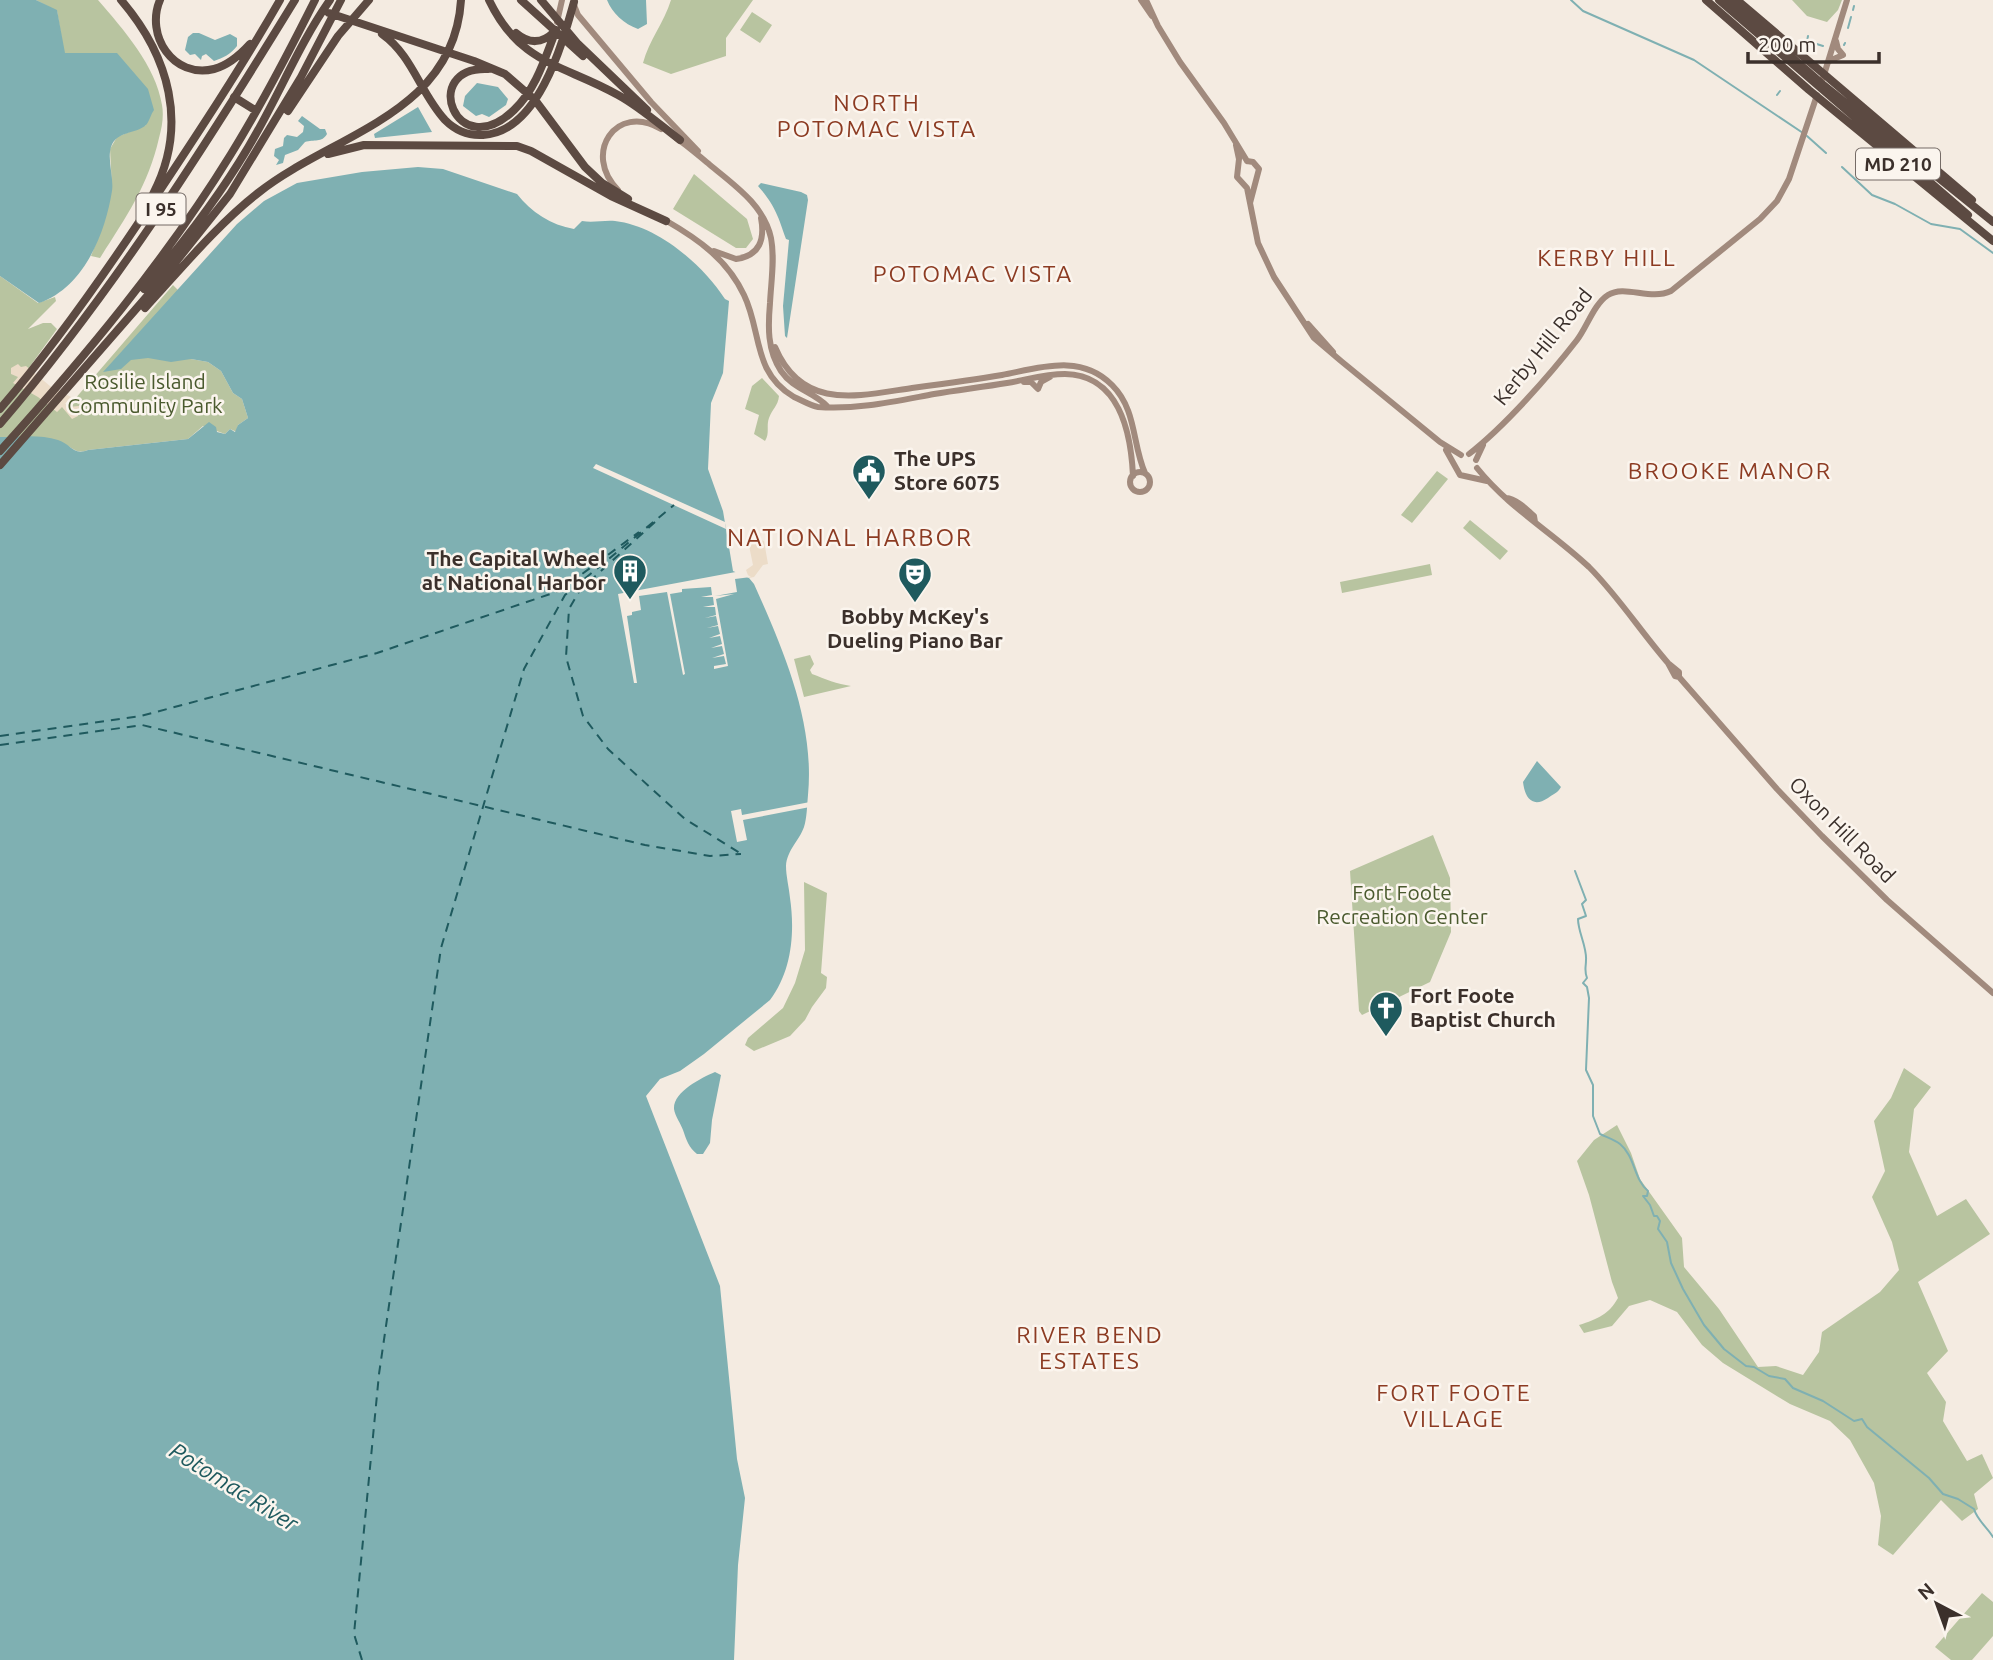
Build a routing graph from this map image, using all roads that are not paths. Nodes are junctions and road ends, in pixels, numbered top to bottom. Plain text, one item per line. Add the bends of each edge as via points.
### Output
1 (121, 0) edge
2 (160, 0) edge
3 (280, 0) edge
4 (290, 0) edge
5 (295, 0) edge
6 (316, 0) edge
7 (330, 0) edge
8 (341, 0) edge
9 (369, 0) edge
10 (461, 0) edge
11 (491, 0) edge
12 (521, 0) edge
13 (533, 0) edge
14 (541, 0) edge
15 (547, 0) edge
16 (562, 0) edge
17 (1144, 0) edge
18 (1706, 0) edge
19 (1719, 0) edge
20 (1727, 0) edge
21 (1737, 0) edge
22 (1847, 0) edge
23 (574, 1) edge
24 (569, 19) junction
25 (267, 23) junction
26 (374, 29) junction
27 (556, 30) junction
28 (1836, 37) junction
29 (577, 47) junction
30 (1828, 62) junction
31 (498, 70) junction
32 (1820, 86) junction
33 (234, 97) junction
34 (255, 110) junction
35 (680, 140) junction
36 (460, 144) junction
37 (1236, 145) junction
38 (1247, 161) junction
39 (302, 164) junction
40 (1238, 166) junction
41 (719, 172) junction
42 (1255, 181) junction
43 (1244, 183) junction
44 (230, 194) junction
45 (628, 199) junction
46 (1250, 205) junction
47 (759, 210) junction
48 (1993, 220) edge
49 (666, 221) junction
50 (136, 226) junction
51 (1990, 238) edge
52 (709, 249) junction
53 (769, 333) junction
54 (99, 337) junction
55 (1059, 374) junction
56 (1000, 375) junction
57 (76, 381) junction
58 (1015, 382) junction
59 (959, 390) junction
60 (827, 406) junction
61 (7, 407) edge
62 (0, 424) edge
63 (1440, 442) junction
64 (1484, 443) junction
65 (0, 451) edge
66 (1465, 455) junction
67 (1476, 464) junction
68 (0, 465) edge
69 (1455, 466) junction
70 (1145, 473) junction
71 (1133, 476) junction
72 (1468, 476) junction
73 (1487, 481) junction
74 (1993, 993) edge

1 - 50 highway via 159,56 171,108 166,159
2 - 25 highway via 155,24 161,45 176,61 194,69 209,70 229,62
3 - 25 highway, I 95
4 - 26 highway
5 - 33 highway, I 95
6 - 34 highway, I 95
7 - 54 highway via 222,189 184,241
8 - 44 highway, I 95 via 302,77
9 - 44 highway via 323,57
10 - 39 highway via 451,46 422,90 382,120
11 - 27 highway via 527,40 545,39
11 - 35 highway via 509,31 535,56 620,96
12 - 29 highway
13 - 15 highway
14 - 29 highway
16 - 27 main road
17 - 37 main road via 1147,12
18 - 51 highway, MD 210
19 - 32 highway
20 - 32 highway
21 - 48 highway, MD 210
22 - 28 main road
23 - 24 highway
23 - 41 main road via 578,15 645,95
24 - 26 highway via 539,94 507,128 489,135 460,132 445,120 396,45
24 - 36 highway via 553,76 528,116 500,137
25 - 50 highway, I 95
26 - 31 highway
27 - 31 highway via 537,77 514,110 481,128 459,120 450,99 453,85 469,71
28 - 30 main road
28 - 30 main road via 1843,55
29 - 35 highway
30 - 32 main road, Kerby Hill Road
31 - 45 highway via 547,116 585,167
32 - 48 highway
32 - 51 highway via 1954,201
32 - 64 main road, Kerby Hill Road via 1785,187 1769,210 1671,291 1608,295 1567,352
33 - 34 highway
33 - 61 highway, I 95 via 112,282 56,356
34 - 54 highway, I 95 via 189,217
35 - 41 main road
35 - 45 main road via 643,121 629,122 611,133 603,148 602,164 612,184
36 - 39 highway via 353,147
36 - 49 highway via 524,148 611,197
37 - 38 main road
37 - 40 main road
38 - 40 main road
38 - 42 main road via 1259,169
39 - 57 highway via 235,212
40 - 43 main road via 1237,177
41 - 47 main road
42 - 43 main road
42 - 46 main road
43 - 46 main road
44 - 57 highway, I 95
45 - 49 main road
46 - 63 main road via 1258,243 1274,277 1314,338
47 - 52 main road via 763,234 755,252 736,259
47 - 53 main road via 773,248
49 - 52 main road
50 - 61 highway, I 95
52 - 60 main road via 744,296 758,351 775,380 792,396 817,407
53 - 56 main road via 793,376 828,395 856,396
53 - 60 main road via 781,371
54 - 65 highway, I 95
55 - 58 main road
55 - 58 main road via 1041,382 1038,389 1031,382
55 - 71 main road via 1085,377 1112,397 1126,424
56 - 59 main road
56 - 70 main road via 1054,364 1100,375 1128,408
57 - 68 highway, I 95
58 - 59 main road
59 - 60 main road via 866,406
61 - 62 highway, I 95
63 - 66 main road
63 - 69 main road
64 - 66 main road, Kerby Hill Road
64 - 67 main road, Kerby Hill Road
66 - 67 main road
66 - 69 main road
67 - 72 main road
67 - 73 main road
69 - 72 main road via 1457,473
70 - 71 main road
70 - 71 main road via 1151,483 1142,493 1130,486
72 - 73 main road
73 - 74 main road, Oxon Hill Road via 1534,516 1535,522 1595,574 1671,671 1812,826 1887,900

